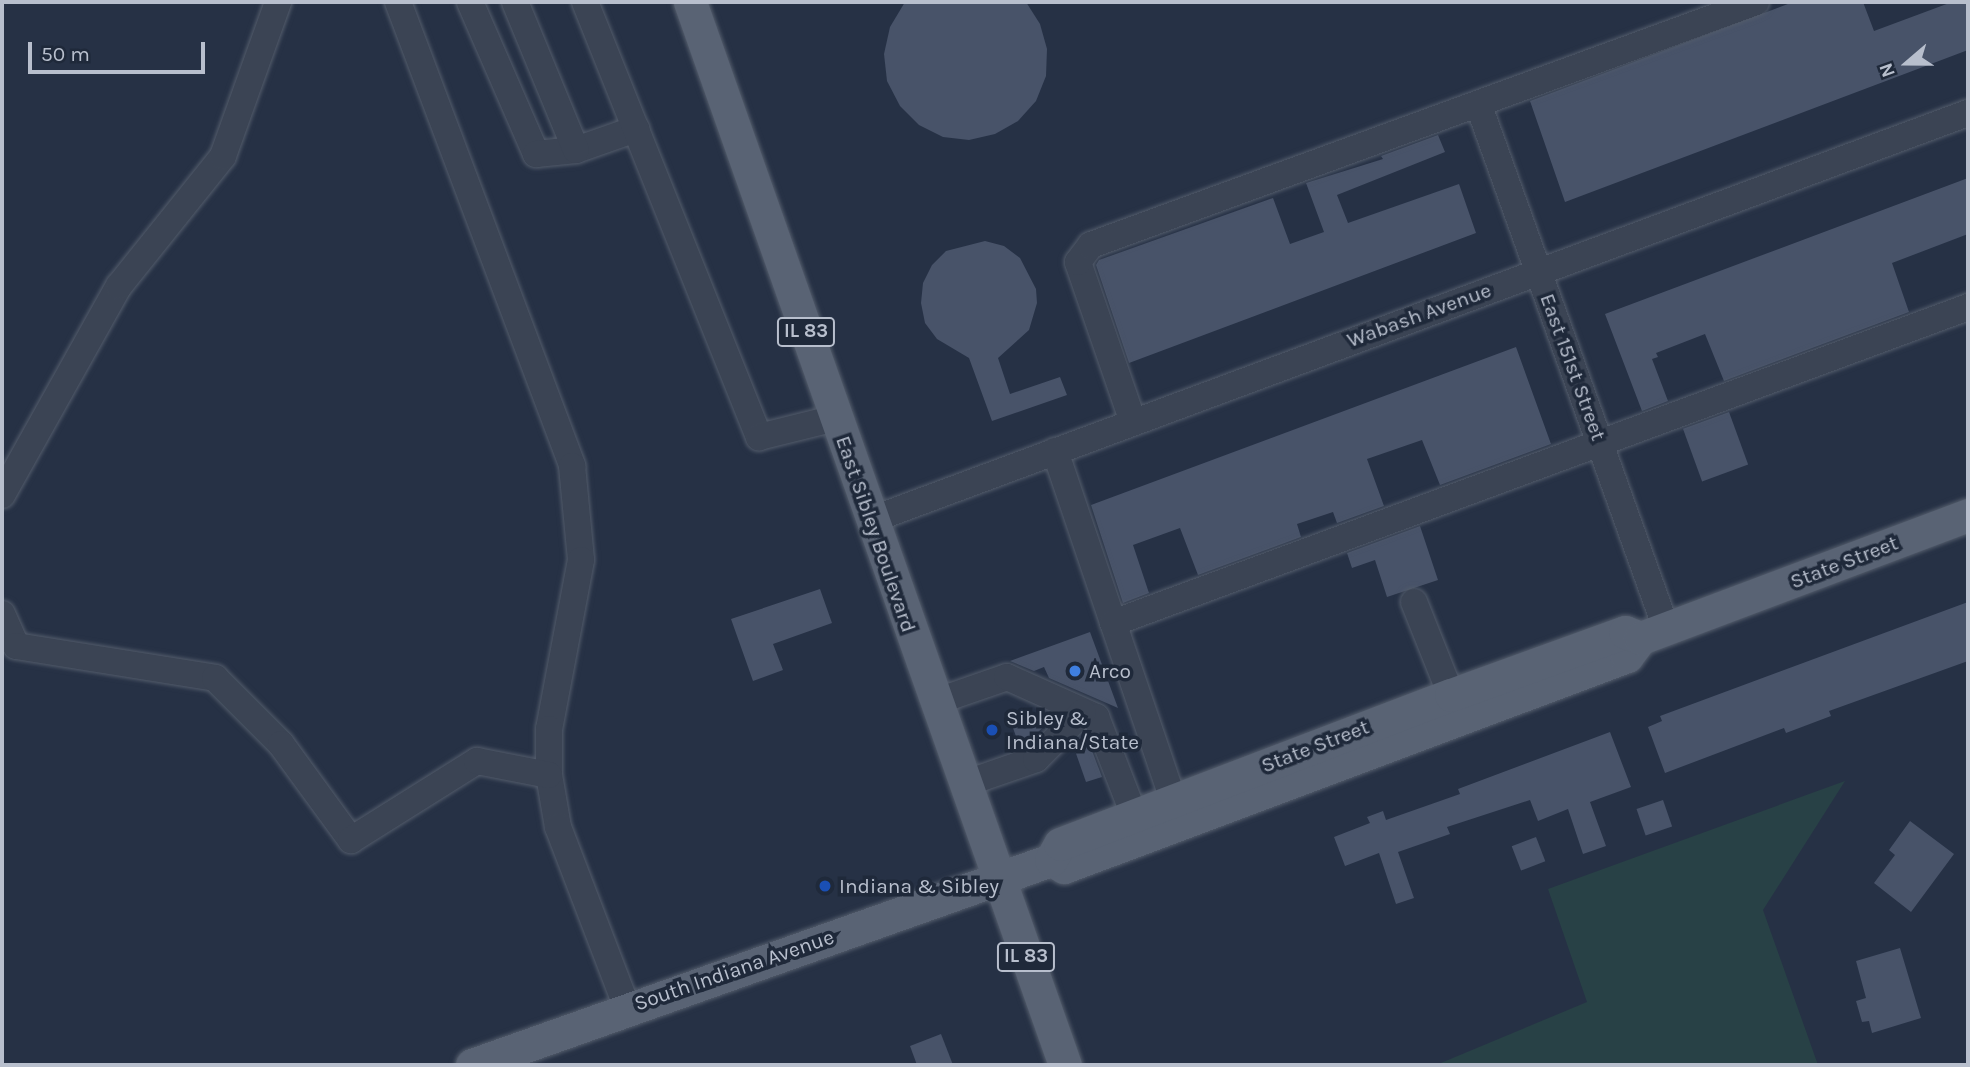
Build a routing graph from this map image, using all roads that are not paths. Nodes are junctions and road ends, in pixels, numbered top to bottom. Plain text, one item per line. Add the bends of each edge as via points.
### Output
1 (278, 2) edge
2 (398, 2) edge
3 (470, 2) edge
4 (515, 2) edge
5 (585, 2) edge
6 (690, 2) edge
7 (1756, 2) edge
8 (1479, 106) junction
9 (1968, 113) edge
10 (636, 129) junction
11 (576, 150) junction
12 (1538, 271) junction
13 (1968, 307) edge
14 (836, 418) junction
15 (1133, 422) junction
16 (1600, 444) junction
17 (1055, 451) junction
18 (2, 495) edge
19 (1968, 515) edge
20 (871, 520) junction
21 (1415, 602) dead end
22 (2, 614) edge
23 (1113, 622) junction
24 (1654, 633) junction
25 (9, 648) edge
26 (1451, 695) junction
27 (935, 702) junction
28 (1083, 712) junction
29 (549, 775) junction
30 (964, 784) junction
31 (1173, 800) junction
32 (1134, 815) junction
33 (1058, 863) junction
34 (998, 877) junction
35 (627, 1008) junction
36 (472, 1065) edge
37 (1065, 1065) edge

1 - 18 street via 223,156 119,286
2 - 29 street via 572,466 581,560 549,729
3 - 11 street via 536,154
4 - 11 street
5 - 10 street
6 - 14 main road, East Sibley Boulevard / IL 83
7 - 8 street
8 - 12 street, East 151st Street
8 - 15 street via 1091,245 1077,262
9 - 12 street, Wabash Avenue
10 - 11 street
10 - 14 street via 758,437
12 - 15 street, Wabash Avenue
12 - 16 street, East 151st Street
13 - 16 street
14 - 20 main road, East Sibley Boulevard / IL 83
15 - 17 street, Wabash Avenue
16 - 23 street
16 - 24 street, East 151st Street
17 - 20 street, Wabash Avenue
17 - 23 street
19 - 24 main road, State Street
20 - 27 main road, East Sibley Boulevard / IL 83
21 - 26 street
22 - 25 street
23 - 31 street
24 - 26 main road, State Street via 1625,632
24 - 33 main road, State Street via 1627,656
25 - 29 street via 215,678 281,744 351,839 477,761
26 - 31 main road, State Street
27 - 28 street via 1007,677
27 - 30 main road, East Sibley Boulevard / IL 83
28 - 30 street via 1035,759
28 - 32 street via 1096,716
29 - 35 street via 558,827
30 - 34 main road, East Sibley Boulevard / IL 83
31 - 32 main road, State Street
32 - 33 main road, State Street via 1060,844
33 - 34 main road, State Street
34 - 35 main road, South Indiana Avenue
34 - 37 main road, East Sibley Boulevard / IL 83
35 - 36 main road, South Indiana Avenue

